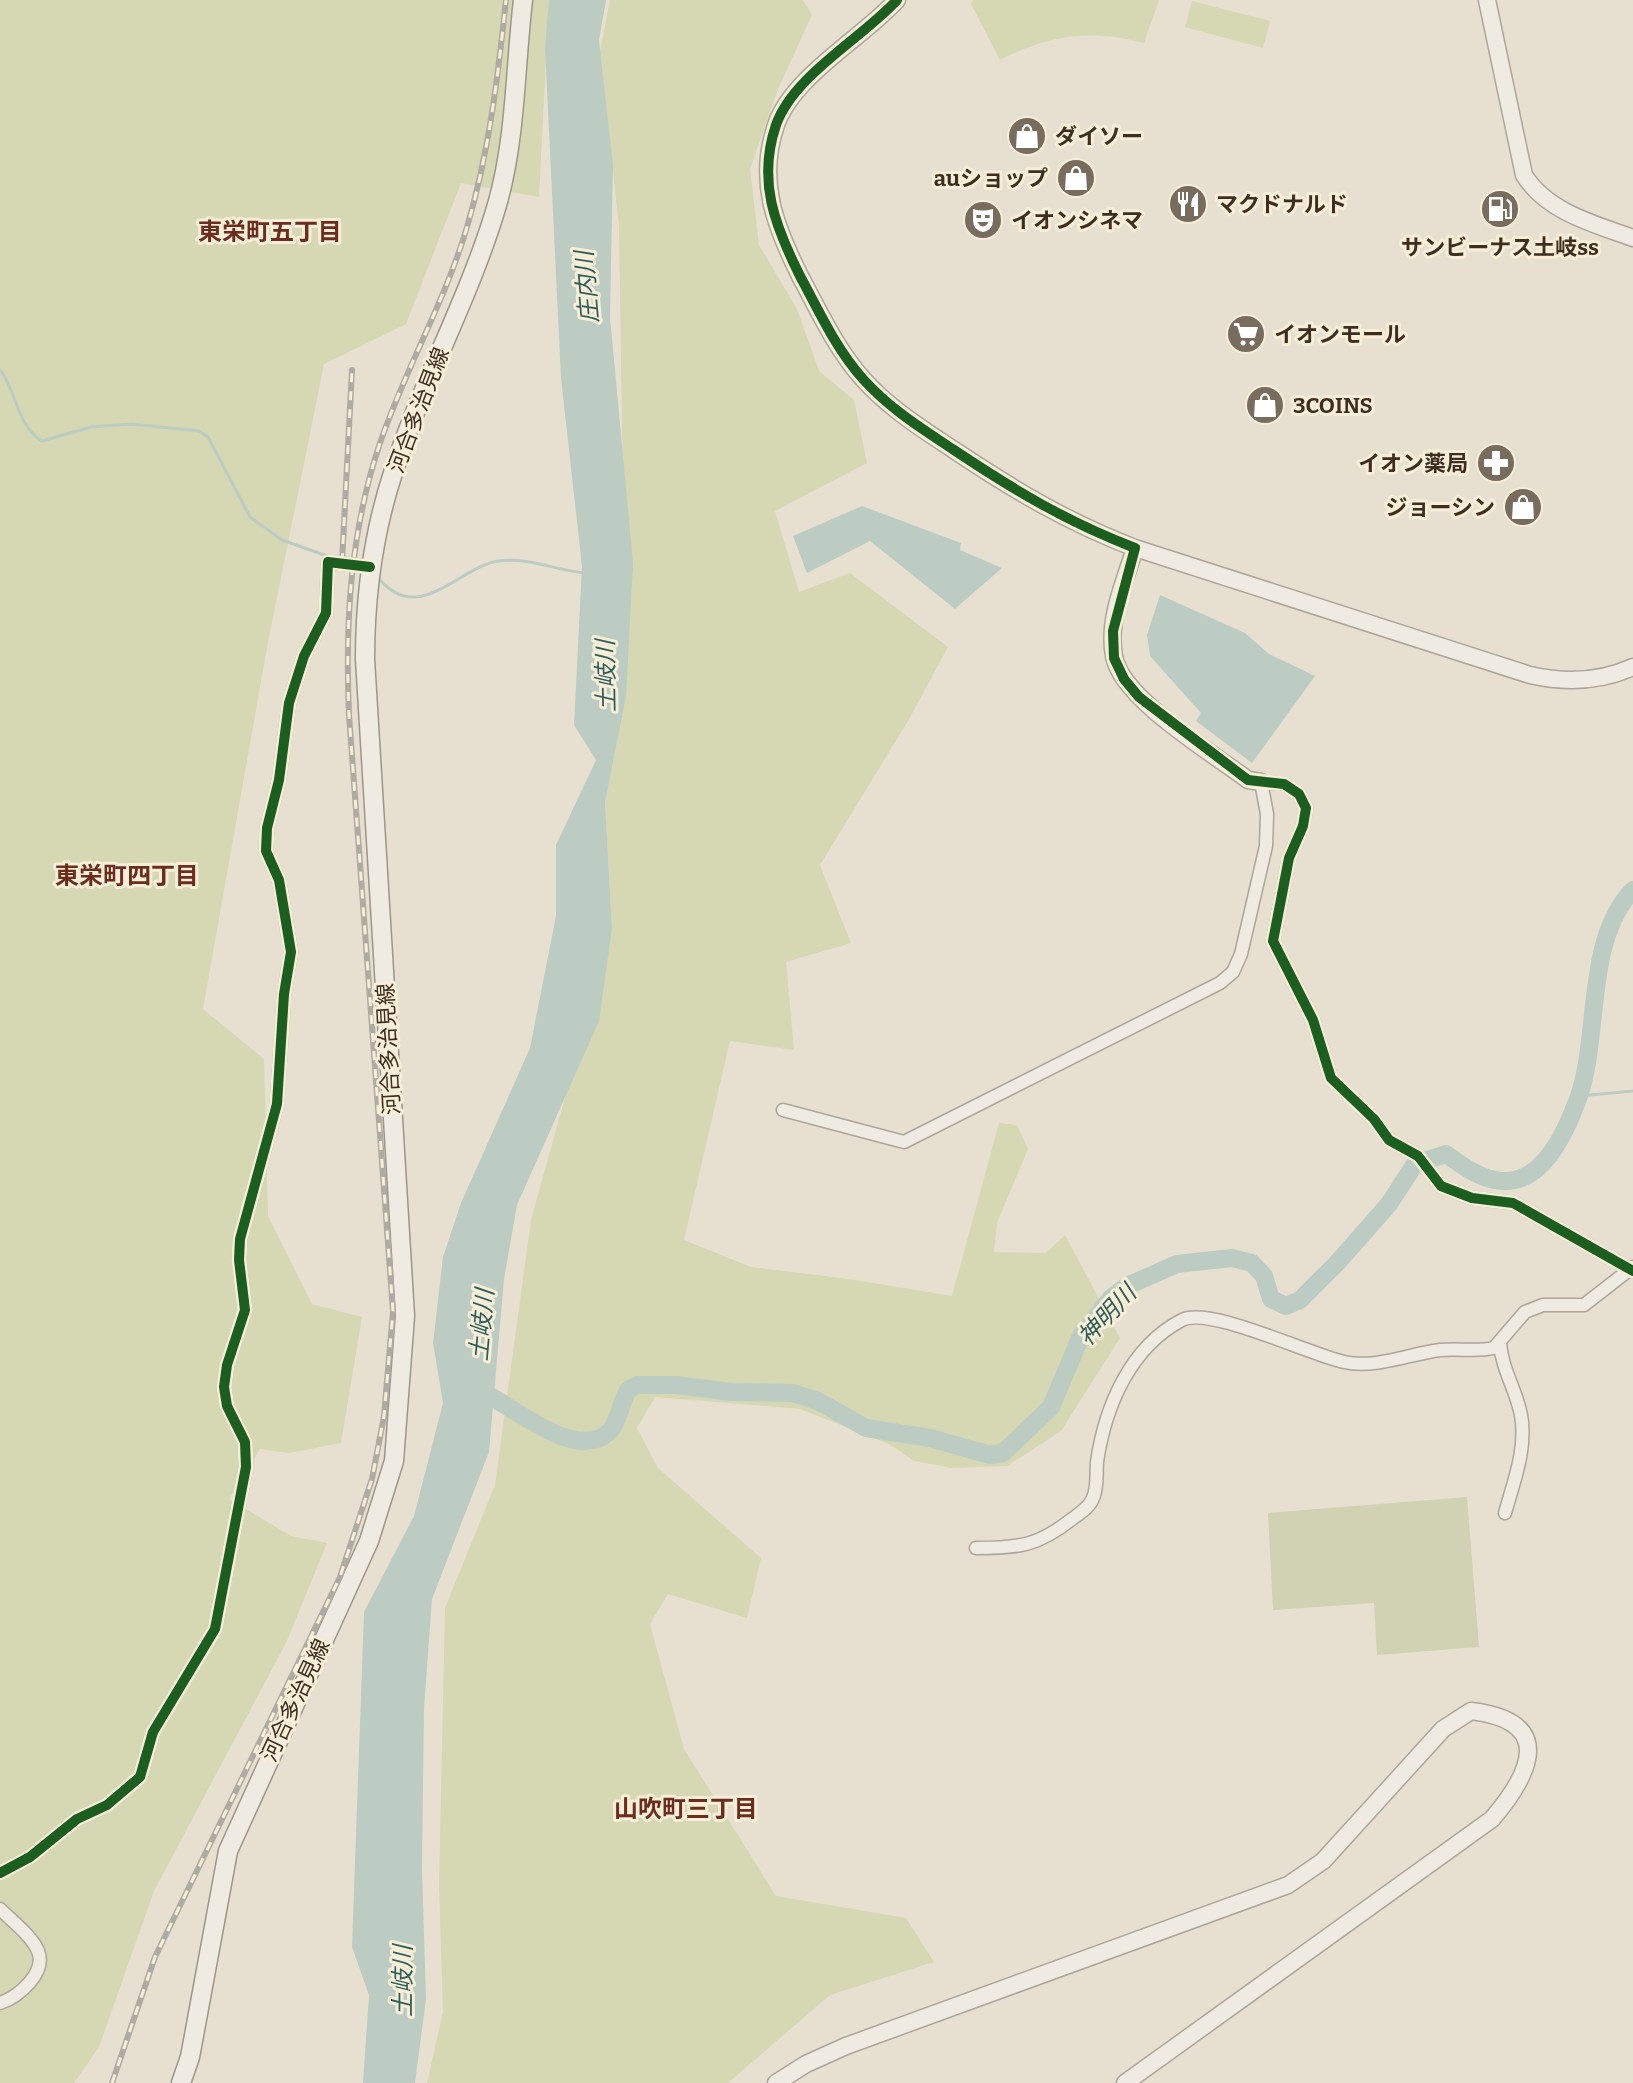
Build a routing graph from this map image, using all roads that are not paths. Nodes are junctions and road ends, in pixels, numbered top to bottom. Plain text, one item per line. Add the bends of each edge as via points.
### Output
1 (523, 0) edge
2 (897, 0) edge
3 (1487, 0) edge
4 (1633, 238) edge
5 (1135, 548) junction
6 (370, 567) junction
7 (1633, 667) edge
8 (1261, 782) junction
9 (783, 1110) dead end
10 (1632, 1269) edge
11 (1500, 1343) junction
12 (1505, 1513) dead end
13 (976, 1548) dead end
14 (0, 1873) edge
15 (0, 1909) edge
16 (0, 2003) edge
17 (181, 2083) edge
18 (776, 2083) edge
19 (1125, 2083) edge

1 - 6 main road, 河合多治見線 via 511,138 497,204 393,471
2 - 5 street via 861,37 819,67 793,94 777,123 765,176 786,248 831,336 891,408 1026,498
3 - 4 street via 1524,175 1536,193 1555,206
5 - 7 street via 1530,675 1576,681
5 - 8 street via 1113,631 1114,658 1124,679 1139,697 1248,780
6 - 14 street via 328,562 326,613 289,703 267,828 266,851 279,880 291,952 277,1104 240,1239 245,1310 224,1387 245,1442 246,1467 215,1629 153,1732 140,1777 107,1805 77,1819 30,1857
6 - 17 main road, 河合多治見線 via 365,659 405,1316 394,1461 369,1541 228,1851
8 - 9 street via 1266,846 1241,954 1233,972 1220,983 904,1142
8 - 10 street via 1284,784 1299,794 1306,808 1289,858 1273,941 1313,1020 1331,1078 1389,1140 1418,1156 1441,1186 1472,1198 1513,1203
10 - 11 street via 1584,1305 1543,1305 1525,1312
11 - 12 street via 1523,1435
11 - 13 street via 1478,1351 1443,1350 1366,1365 1192,1316 1138,1357 1119,1387 1102,1443 1093,1500 1086,1509 1033,1544
15 - 16 street via 38,1948 40,1957 35,1976 23,1990
18 - 19 street via 846,2046 1288,1885 1323,1861 1443,1729 1471,1711 1499,1714 1523,1732 1530,1756 1517,1791 1492,1819

